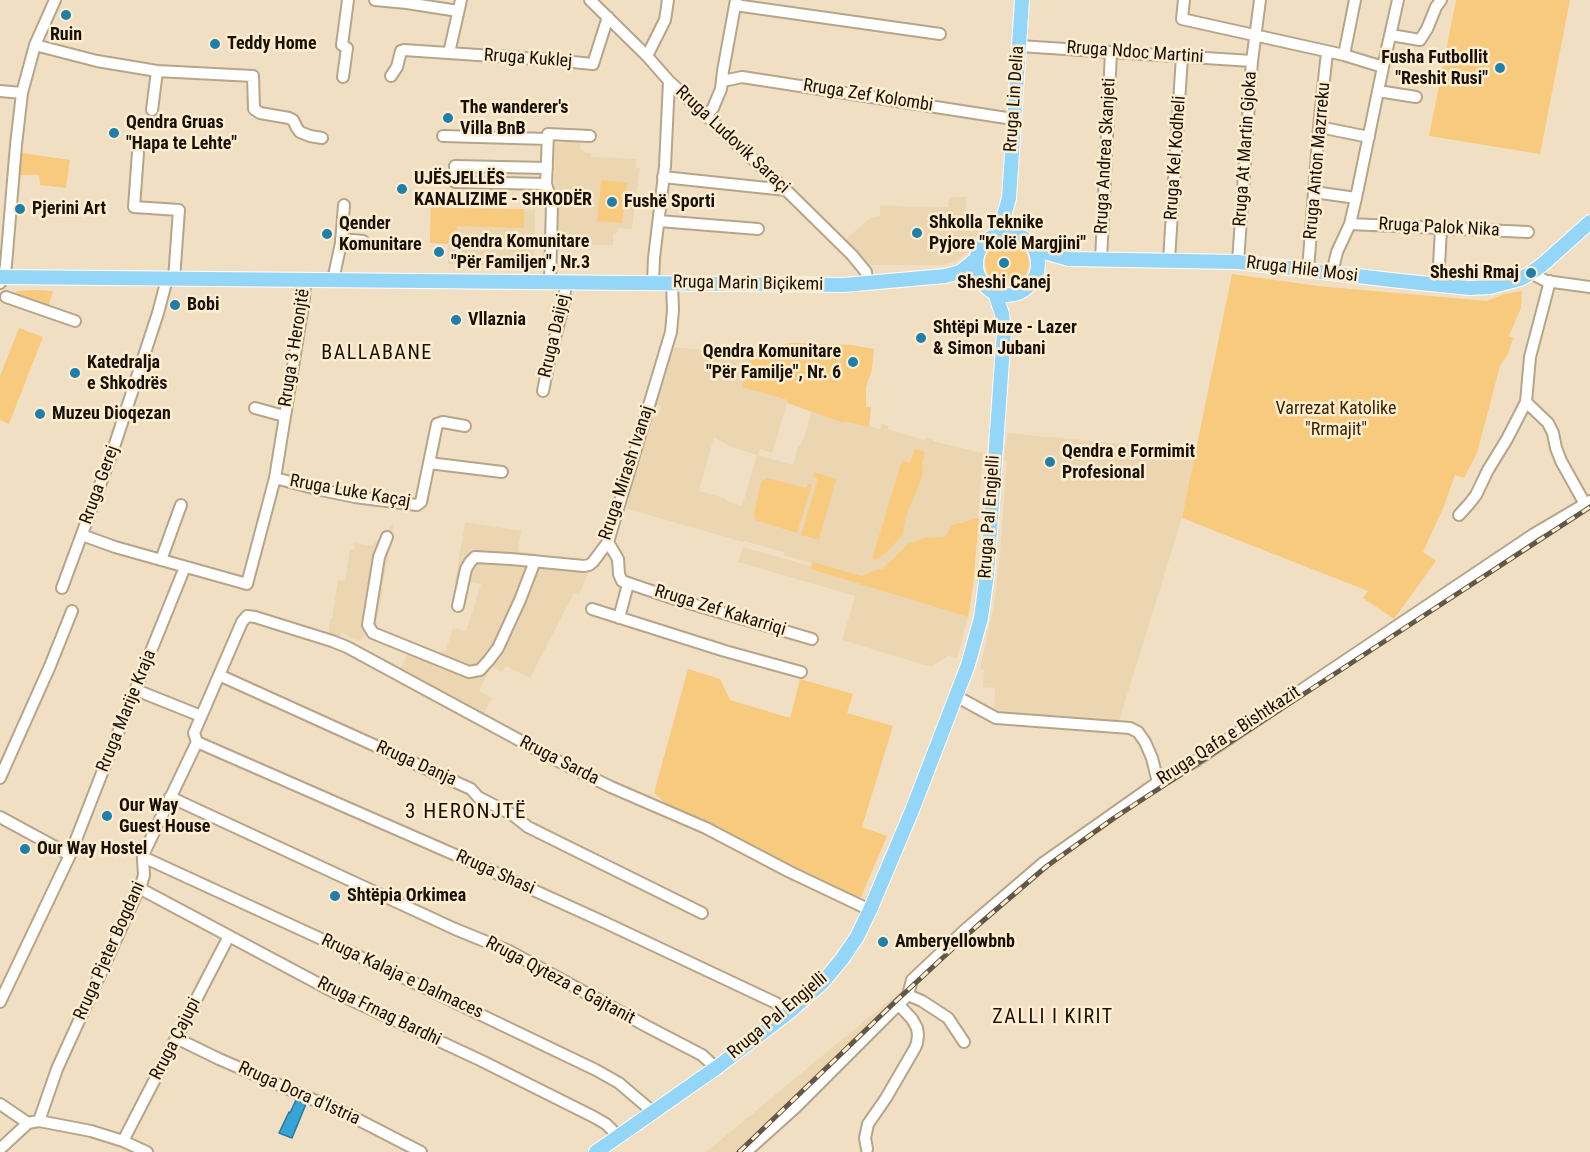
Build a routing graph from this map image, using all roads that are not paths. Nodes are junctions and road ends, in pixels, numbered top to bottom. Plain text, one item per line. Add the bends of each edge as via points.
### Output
1 (55, 0) edge
2 (348, 0) edge
3 (375, 0) edge
4 (461, 0) edge
5 (590, 0) edge
6 (668, 0) edge
7 (1022, 0) edge
8 (1184, 0) edge
9 (1260, 0) edge
10 (1355, 0) edge
11 (1398, 0) edge
12 (1442, 0) edge
13 (736, 3) edge
14 (458, 11) junction
15 (608, 17) junction
16 (940, 34) dead end
17 (1254, 35) junction
18 (1391, 35) junction
19 (35, 45) junction
20 (1019, 45) junction
21 (1111, 52) junction
22 (1327, 52) junction
23 (449, 53) junction
24 (1344, 55) junction
25 (647, 56) junction
26 (1182, 56) junction
27 (1252, 61) junction
28 (1383, 67) junction
29 (157, 70) junction
30 (391, 76) dead end
31 (343, 77) dead end
32 (669, 81) junction
33 (723, 81) junction
34 (0, 91) edge
35 (1378, 91) junction
36 (22, 93) junction
37 (1416, 97) dead end
38 (152, 110) dead end
39 (707, 115) junction
40 (1013, 119) junction
41 (1319, 127) junction
42 (443, 136) dead end
43 (590, 136) dead end
44 (1369, 137) junction
45 (322, 138) dead end
46 (548, 139) junction
47 (138, 153) dead end
48 (547, 168) junction
49 (663, 177) junction
50 (546, 184) junction
51 (787, 190) junction
52 (1314, 192) junction
53 (1009, 198) junction
54 (1356, 198) junction
55 (344, 205) dead end
56 (659, 221) junction
57 (1590, 222) edge
58 (1350, 224) junction
59 (758, 229) dead end
60 (1441, 229) junction
61 (1528, 232) dead end
62 (995, 234) junction
63 (1017, 234) junction
64 (341, 239) junction
65 (363, 241) dead end
66 (1033, 245) junction
67 (1069, 259) junction
68 (975, 260) junction
69 (1101, 260) junction
70 (1169, 260) junction
71 (1238, 262) junction
72 (1439, 265) dead end
73 (1308, 270) junction
74 (1332, 273) junction
75 (1531, 273) junction
76 (1037, 274) junction
77 (945, 276) junction
78 (1, 279) edge
79 (171, 279) junction
80 (305, 280) junction
81 (333, 280) junction
82 (1550, 281) junction
83 (550, 282) junction
84 (566, 282) junction
85 (867, 282) junction
86 (653, 284) junction
87 (672, 284) junction
88 (983, 284) junction
89 (1590, 287) edge
90 (995, 293) junction
91 (1018, 294) junction
92 (6, 297) dead end
93 (75, 321) dead end
94 (1004, 332) junction
95 (543, 391) dead end
96 (1526, 402) junction
97 (255, 408) dead end
98 (284, 416) junction
99 (465, 426) dead end
100 (429, 463) junction
101 (502, 472) dead end
102 (275, 478) junction
103 (1587, 502) edge
104 (181, 504) dead end
105 (1459, 515) dead end
106 (82, 535) junction
107 (387, 537) dead end
108 (608, 542) junction
109 (161, 560) junction
110 (535, 561) junction
111 (185, 567) junction
112 (628, 584) junction
113 (62, 588) dead end
114 (458, 606) dead end
115 (592, 609) dead end
116 (72, 611) dead end
117 (247, 616) joint
118 (619, 618) junction
119 (812, 639) dead end
120 (801, 672) dead end
121 (219, 675) junction
122 (136, 690) junction
123 (955, 698) junction
124 (201, 716) junction
125 (197, 742) junction
126 (0, 778) edge
127 (1158, 782) junction
128 (170, 797) junction
129 (0, 817) edge
130 (70, 855) junction
131 (143, 857) junction
132 (139, 888) junction
133 (870, 910) junction
134 (702, 913) dead end
135 (229, 936) junction
136 (908, 995) junction
137 (0, 1002) edge
138 (899, 1005) junction
139 (788, 1012) junction
140 (176, 1038) junction
141 (964, 1042) dead end
142 (716, 1068) junction
143 (0, 1104) edge
144 (653, 1112) junction
145 (33, 1122) junction
146 (618, 1136) junction
147 (123, 1141) junction
148 (0, 1149) edge
149 (867, 1149) dead end
150 (147, 1152) edge
151 (421, 1152) edge
152 (596, 1152) edge
153 (746, 1152) edge

1 - 19 street
2 - 31 street via 342,45 347,48
3 - 14 street
4 - 14 street
5 - 15 street, Rruga Ludovik Saraçi
6 - 25 street via 665,20
7 - 20 main road, Rruga Lin Delia
8 - 17 street via 1182,19
9 - 17 street, Rruga At Martin Gjoka
10 - 24 street
11 - 18 street, Rruga Palok Nika
12 - 18 street via 1420,40
13 - 16 street
13 - 33 street
14 - 23 street
15 - 23 street, Rruga Kuklej via 592,64
15 - 25 street, Rruga Ludovik Saraçi
17 - 22 street
17 - 27 street, Rruga At Martin Gjoka
18 - 28 street, Rruga Palok Nika
19 - 29 street via 97,61
19 - 36 street
20 - 21 street, Rruga Ndoc Martini
20 - 40 main road, Rruga Lin Delia
21 - 26 street, Rruga Ndoc Martini
21 - 69 street, Rruga Andrea Skanjeti
22 - 24 street
22 - 41 street, Rruga Anton Mazrreku
23 - 30 street, Rruga Kuklej via 401,51
24 - 28 street
25 - 32 street, Rruga Ludovik Saraçi
26 - 27 street, Rruga Ndoc Martini
26 - 70 street, Rruga Kel Kodheli
27 - 71 street, Rruga At Martin Gjoka
28 - 35 street, Rruga Palok Nika
29 - 38 street
29 - 45 street via 254,75 254,109 289,118 300,132
32 - 39 street, Rruga Ludovik Saraçi
32 - 49 street
33 - 39 street via 717,101
33 - 40 street, Rruga Zef Kolombi via 742,77
34 - 36 street
35 - 37 street
35 - 44 street, Rruga Palok Nika
36 - 78 street
39 - 51 street, Rruga Ludovik Saraçi
40 - 53 main road, Rruga Lin Delia
41 - 44 street
41 - 52 street, Rruga Anton Mazrreku
42 - 46 street
43 - 46 street via 548,134
44 - 54 street, Rruga Palok Nika
46 - 48 street
47 - 79 street via 134,207 179,210
48 - 50 street
48 - 50 street via 455,166 455,182
49 - 51 street
49 - 56 street
50 - 83 street via 552,204
51 - 85 street, Rruga Ludovik Saraçi via 852,255 866,272
52 - 54 street
52 - 73 street, Rruga Anton Mazrreku
53 - 62 main road, Rruga Lin Delia
53 - 63 main road, Rruga Lin Delia
54 - 58 street, Rruga Palok Nika
55 - 64 street
56 - 59 street
56 - 86 street
57 - 75 main road, Rruga Hile Mosi
58 - 60 street, Rruga Palok Nika
58 - 74 street, Rruga Palok Nika
60 - 61 street, Rruga Palok Nika
60 - 72 street
62 - 63 main road
62 - 68 main road via 978,249
63 - 66 main road
64 - 65 street
64 - 81 street
66 - 67 main road, Rruga Hile Mosi
66 - 76 main road via 1039,264
67 - 69 main road, Rruga Hile Mosi
67 - 76 main road, Rruga Hile Mosi
68 - 77 main road, Rruga Marin Biçikemi via 960,272
68 - 88 main road
69 - 70 main road, Rruga Hile Mosi
70 - 71 main road, Rruga Hile Mosi
71 - 73 main road, Rruga Hile Mosi
73 - 74 main road, Rruga Hile Mosi
74 - 75 main road, Rruga Hile Mosi via 1469,288 1504,284
75 - 82 street
76 - 91 main road
77 - 85 main road, Rruga Marin Biçikemi
77 - 88 main road, Rruga Marin Biçikemi
78 - 79 main road, Rruga Marin Biçikemi
79 - 80 main road, Rruga Marin Biçikemi
79 - 106 street, Rruga Gerej
80 - 81 main road, Rruga Marin Biçikemi
80 - 98 street, Rruga 3 Heronjtë
81 - 83 main road, Rruga Marin Biçikemi
82 - 89 street
82 - 96 street via 1530,357
83 - 84 main road, Rruga Marin Biçikemi
84 - 86 main road, Rruga Marin Biçikemi
84 - 95 street, Rruga Daijej
85 - 87 main road, Rruga Marin Biçikemi
86 - 87 main road, Rruga Marin Biçikemi
87 - 108 street, Rruga Mirash Ivanaj via 671,332
88 - 90 main road
90 - 91 main road
90 - 94 main road, Rruga Pal Engjelli
91 - 94 main road, Rruga Pal Engjelli
92 - 93 street
94 - 123 main road, Rruga Pal Engjelli via 987,574 981,618
96 - 103 street via 1553,433 1561,461
96 - 105 street via 1476,495
97 - 98 street, Rruga 3 Heronjtë
98 - 102 street, Rruga 3 Heronjtë
99 - 100 street, Rruga Luke Kaçaj via 437,424
100 - 101 street
100 - 102 street, Rruga Luke Kaçaj via 417,506 355,497
102 - 111 street, Rruga 3 Heronjtë via 247,584
103 - 127 street, Rruga Qafa e Bishtkazit
104 - 109 street
106 - 109 street
106 - 113 street, Rruga Gerej
107 - 110 street via 379,556 368,625 373,633 469,672 480,670 498,648
108 - 110 street, Rruga Mirash Ivanaj via 589,565
108 - 112 street via 618,559 622,581
109 - 111 street
110 - 114 street, Rruga Mirash Ivanaj via 475,557 466,569
111 - 122 street, Rruga Marije Kraja
112 - 118 street
112 - 119 street, Rruga Zef Kakarriqi
115 - 118 street, Rruga Zef Kakarriqi
116 - 126 street
117 - 121 street, Rruga Pjeter Bogdani
117 - 133 street, Rruga Sarda via 347,647 566,765 706,828
118 - 120 street, Rruga Zef Kakarriqi
121 - 124 street, Rruga Pjeter Bogdani
121 - 134 street, Rruga Danja via 471,789 528,827
122 - 124 street
122 - 130 street, Rruga Marije Kraja
123 - 127 street via 996,718 1130,728 1145,742
123 - 133 main road, Rruga Pal Engjelli
124 - 125 street, Rruga Pjeter Bogdani via 194,733
125 - 128 street, Rruga Pjeter Bogdani
125 - 139 street, Rruga Shasi via 606,923 763,996
127 - 136 street, Rruga Qafa e Bishtkazit via 1036,869 912,980
128 - 131 street, Rruga Pjeter Bogdani
128 - 142 street, Rruga Qyteza e Gajtanit via 454,929 510,951 702,1055
129 - 130 street
130 - 137 street, Rruga Marije Kraja
131 - 132 street, Rruga Pjeter Bogdani via 144,875
131 - 144 street, Rruga Kalaja e Dalmaces via 596,1070 619,1083
132 - 135 street, Rruga Frnag Bardhi
132 - 145 street, Rruga Pjeter Bogdani
133 - 139 main road, Rruga Pal Engjelli via 842,959 823,982
135 - 140 street, Rruga Çajupi
135 - 146 street, Rruga Frnag Bardhi via 334,992 594,1117
136 - 138 street, Rruga Qafa e Bishtkazit
136 - 141 street via 948,1018
138 - 149 street via 912,1018 918,1035 915,1048 868,1124
138 - 153 street, Rruga Qafa e Bishtkazit
139 - 142 main road, Rruga Pal Engjelli
140 - 147 street, Rruga Çajupi
140 - 151 street, Rruga Dora d'Istria via 351,1116
142 - 144 main road, Rruga Pal Engjelli
143 - 145 street
144 - 146 main road, Rruga Pal Engjelli
145 - 147 street via 92,1131
145 - 148 street
146 - 152 main road, Rruga Pal Engjelli
147 - 150 street

